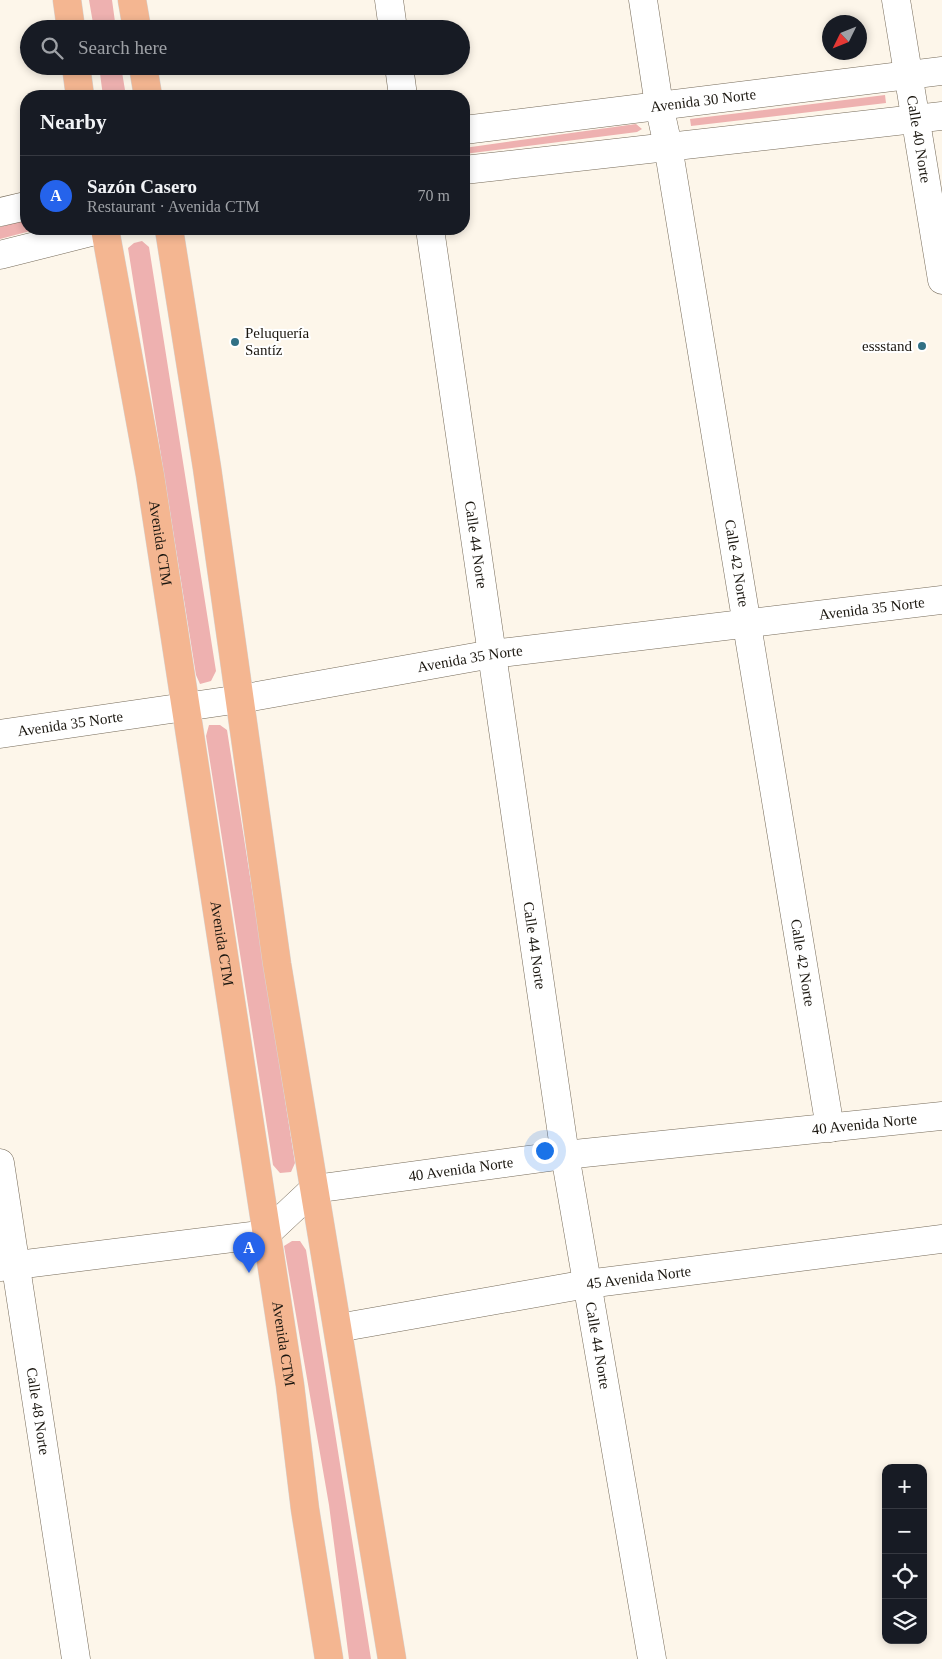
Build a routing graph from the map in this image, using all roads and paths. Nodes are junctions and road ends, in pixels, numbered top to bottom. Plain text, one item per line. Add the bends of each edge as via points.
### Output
1 (67, 0) edge
2 (132, 0) edge
3 (389, 0) edge
4 (643, 0) edge
5 (896, 0) edge
6 (70, 20) edge
7 (135, 20) edge
8 (392, 20) edge
9 (942, 72) edge
10 (77, 75) edge
11 (144, 75) edge
12 (400, 75) edge
13 (909, 75) junction
14 (79, 90) edge
15 (147, 90) edge
16 (403, 90) edge
17 (659, 105) junction
18 (942, 116) edge
19 (914, 120) junction
20 (470, 129) edge
21 (668, 146) junction
22 (470, 169) edge
23 (20, 207) edge
24 (0, 212) edge
25 (79, 235) edge
26 (105, 235) edge
27 (170, 235) edge
28 (431, 235) edge
29 (0, 254) edge
30 (942, 280) edge
31 (942, 600) edge
32 (746, 624) junction
33 (492, 654) junction
34 (240, 699) junction
35 (186, 707) junction
36 (0, 734) edge
37 (942, 1116) edge
38 (830, 1128) junction
39 (565, 1155) junction
40 (0, 1163) edge
41 (314, 1189) junction
42 (266, 1234) junction
43 (942, 1239) edge
44 (8, 1266) edge
45 (587, 1284) junction
46 (338, 1328) junction
47 (76, 1659) edge
48 (329, 1659) edge
49 (392, 1659) edge
50 (652, 1659) edge

1 - 6 main road
2 - 7 main road
3 - 8 street
4 - 17 street, Calle 42 Norte
5 - 13 street, Calle 40 Norte
9 - 13 street, Avenida 30 Norte
10 - 14 main road
11 - 15 main road
12 - 16 street
13 - 17 street, Avenida 30 Norte
13 - 19 street, Calle 40 Norte
17 - 20 street, Avenida 30 Norte
17 - 21 street, Calle 42 Norte
18 - 19 street
19 - 21 street
19 - 30 street, Calle 40 Norte
21 - 22 street
21 - 32 street, Calle 42 Norte
23 - 24 street
25 - 29 street
26 - 35 main road, Avenida CTM via 150,476
27 - 34 main road
28 - 33 street, Calle 44 Norte
31 - 32 street, Avenida 35 Norte
32 - 33 street, Avenida 35 Norte
32 - 38 street, Calle 42 Norte
33 - 34 street, Avenida 35 Norte
33 - 39 street, Calle 44 Norte
34 - 35 street, Avenida 35 Norte
34 - 41 main road via 277,964
35 - 36 street, Avenida 35 Norte
35 - 42 main road, Avenida CTM
37 - 38 street, 40 Avenida Norte
38 - 39 street, 40 Avenida Norte
39 - 41 street, 40 Avenida Norte
39 - 45 street, Calle 44 Norte
40 - 44 street, Calle 48 Norte
41 - 42 street
41 - 46 main road
42 - 44 street
42 - 48 main road, Avenida CTM
43 - 45 street, 45 Avenida Norte
44 - 47 street, Calle 48 Norte
45 - 46 street, 45 Avenida Norte
45 - 50 street, Calle 44 Norte
46 - 49 main road

